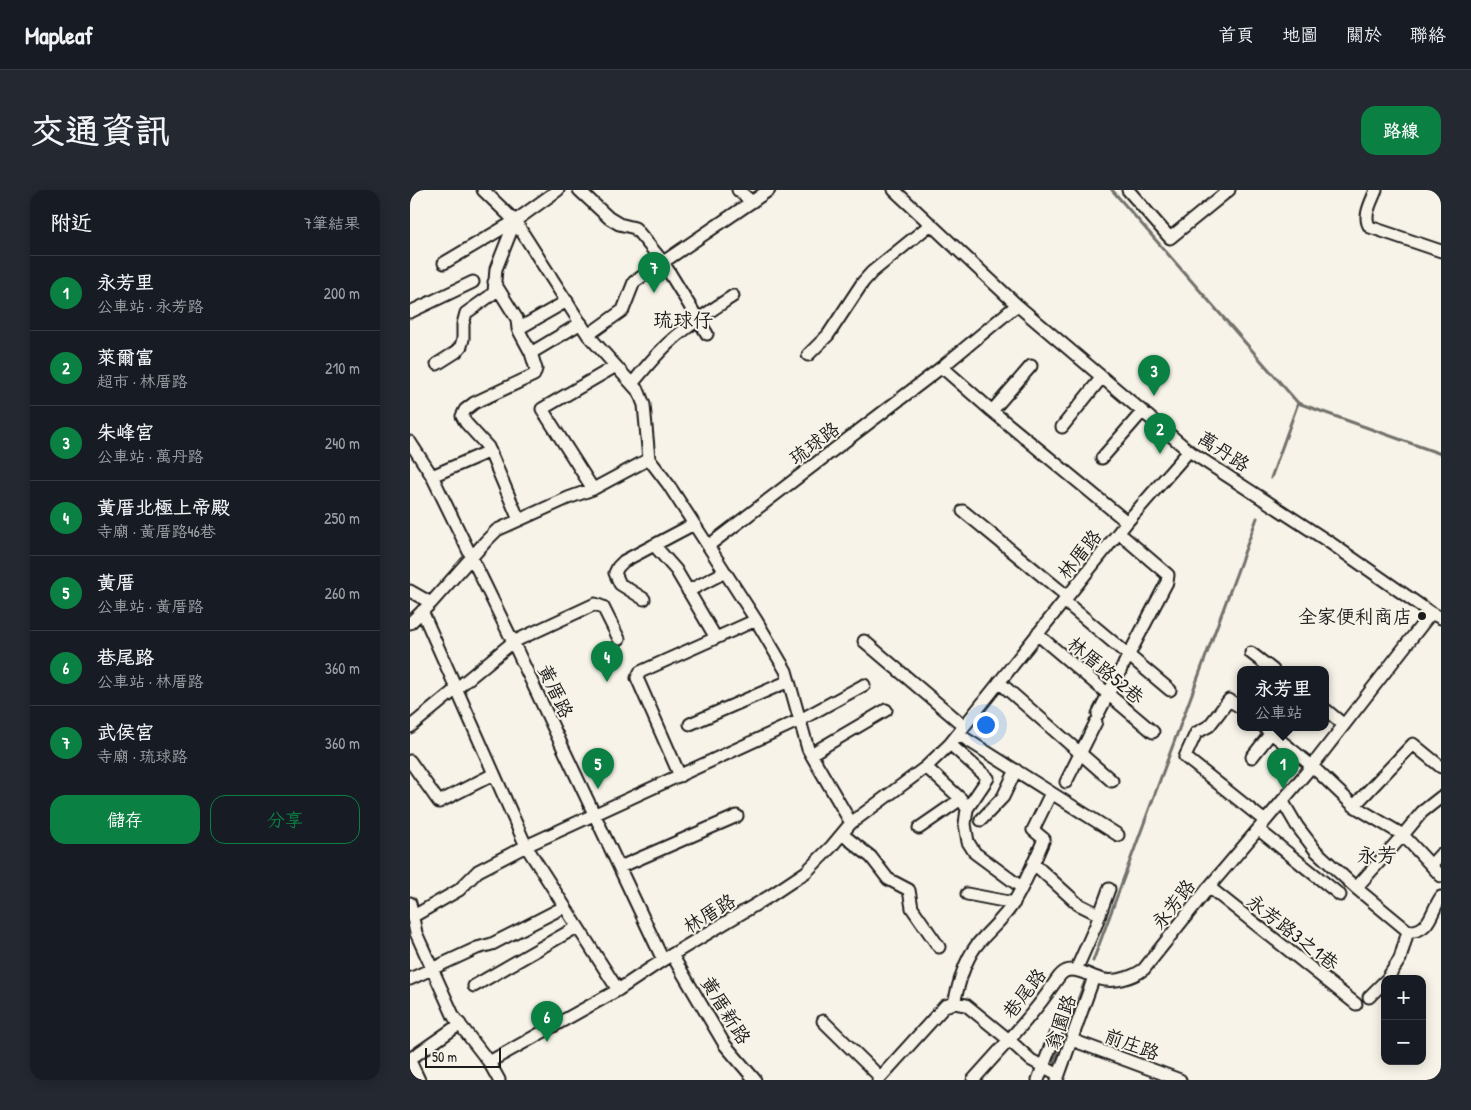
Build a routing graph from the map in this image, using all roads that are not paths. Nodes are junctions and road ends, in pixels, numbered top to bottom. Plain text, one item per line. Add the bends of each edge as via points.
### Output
1 (483, 190) edge
2 (558, 190) edge
3 (578, 190) edge
4 (738, 190) edge
5 (769, 190) edge
6 (894, 190) edge
7 (1128, 190) edge
8 (1229, 190) edge
9 (1376, 190) edge
10 (752, 202) junction
11 (515, 221) junction
12 (931, 224) junction
13 (1441, 251) edge
14 (662, 262) junction
15 (444, 263) dead end
16 (473, 282) dead end
17 (494, 282) junction
18 (733, 296) dead end
19 (567, 301) junction
20 (1017, 305) junction
21 (410, 312) edge
22 (698, 320) junction
23 (581, 323) junction
24 (518, 329) junction
25 (707, 334) dead end
26 (588, 335) junction
27 (531, 353) junction
28 (808, 355) dead end
29 (437, 364) dead end
30 (616, 366) junction
31 (1031, 366) dead end
32 (942, 367) junction
33 (1102, 377) junction
34 (632, 384) junction
35 (1143, 411) junction
36 (992, 412) junction
37 (1062, 428) dead end
38 (410, 442) edge
39 (1189, 450) junction
40 (490, 451) junction
41 (1102, 458) dead end
42 (649, 459) junction
43 (432, 476) junction
44 (593, 489) junction
45 (963, 510) dead end
46 (519, 520) junction
47 (1127, 522) junction
48 (694, 524) junction
49 (1119, 532) junction
50 (654, 545) junction
51 (708, 546) junction
52 (472, 557) junction
53 (725, 572) junction
54 (410, 591) edge
55 (688, 591) junction
56 (1066, 599) junction
57 (644, 600) dead end
58 (427, 607) junction
59 (1436, 616) edge
60 (756, 620) junction
61 (410, 623) edge
62 (1037, 634) junction
63 (716, 638) junction
64 (619, 639) dead end
65 (513, 642) junction
66 (864, 642) dead end
67 (1251, 653) dead end
68 (1124, 662) junction
69 (1268, 666) edge
70 (788, 681) junction
71 (999, 682) junction
72 (864, 685) dead end
73 (457, 688) junction
74 (1170, 690) dead end
75 (1108, 694) junction
76 (1237, 705) edge
77 (886, 710) dead end
78 (1329, 712) edge
79 (800, 720) junction
80 (690, 724) dead end
81 (1344, 725) junction
82 (410, 727) edge
83 (961, 730) junction
84 (1267, 731) edge
85 (1269, 731) edge
86 (1153, 732) dead end
87 (950, 744) junction
88 (1080, 753) junction
89 (811, 754) junction
90 (1252, 757) dead end
91 (410, 761) edge
92 (926, 766) junction
93 (1312, 766) junction
94 (1441, 767) edge
95 (1016, 770) junction
96 (494, 774) junction
97 (680, 776) junction
98 (1112, 781) dead end
99 (1066, 782) dead end
100 (1052, 793) junction
101 (1441, 797) edge
102 (1283, 802) junction
103 (964, 804) junction
104 (1354, 806) junction
105 (595, 815) junction
106 (737, 816) dead end
107 (981, 820) dead end
108 (851, 823) junction
109 (1262, 825) junction
110 (919, 828) dead end
111 (842, 834) junction
112 (1118, 835) dead end
113 (1404, 835) junction
114 (526, 846) junction
115 (1441, 854) edge
116 (1033, 863) junction
117 (1431, 865) junction
118 (620, 867) junction
119 (1441, 876) edge
120 (1021, 887) junction
121 (1209, 887) junction
122 (1356, 888) junction
123 (1109, 889) dead end
124 (967, 894) dead end
125 (1340, 896) dead end
126 (1441, 898) edge
127 (410, 903) edge
128 (1014, 903) junction
129 (564, 907) junction
130 (1100, 914) junction
131 (412, 917) junction
132 (577, 927) junction
133 (1408, 931) junction
134 (415, 946) edge
135 (940, 947) dead end
136 (667, 957) junction
137 (432, 970) junction
138 (1076, 970) junction
139 (1389, 975) edge
140 (1094, 976) junction
141 (410, 979) edge
142 (1381, 985) edge
143 (474, 986) dead end
144 (618, 990) junction
145 (1369, 997) dead end
146 (954, 1003) junction
147 (1356, 1004) dead end
148 (824, 1021) dead end
149 (460, 1024) junction
150 (1056, 1032) dead end
151 (1009, 1040) junction
152 (1072, 1040) junction
153 (410, 1060) edge
154 (489, 1062) junction
155 (1043, 1068) junction
156 (1058, 1077) edge
157 (879, 1079) edge
158 (419, 1080) edge
159 (499, 1080) edge
160 (755, 1080) edge
161 (973, 1080) edge
162 (1038, 1080) edge
163 (1180, 1080) edge

1 - 11 street
2 - 11 street
3 - 14 street via 615,223 634,228
4 - 10 street
5 - 10 street
6 - 12 street, 萬丹路
7 - 8 street via 1170,238
9 - 13 street via 1366,218 1370,227
10 - 14 street
11 - 15 street
11 - 17 street
11 - 19 street
12 - 20 street, 萬丹路
12 - 28 street via 872,272 828,336
14 - 22 street
14 - 26 street via 634,282 623,310
16 - 21 street
17 - 24 street via 517,319
17 - 29 street via 494,292 466,313 461,346
18 - 22 street
19 - 23 street
19 - 24 street
20 - 32 street, 琉球路
20 - 33 street, 萬丹路
22 - 25 street
22 - 34 street via 672,340
23 - 26 street
23 - 27 street
24 - 27 street
26 - 30 street
27 - 40 street via 536,369 534,375 474,403 462,416
30 - 34 street
30 - 44 street via 542,408
31 - 36 street
32 - 36 street
32 - 51 street, 琉球路
33 - 35 street, 萬丹路
33 - 37 street
34 - 42 street via 644,405
35 - 39 street, 萬丹路
35 - 41 street
36 - 47 street
38 - 43 street, 黃厝路
39 - 47 street, 林厝路
39 - 59 street, 萬丹路
40 - 43 street
40 - 46 street
42 - 44 street
42 - 48 street
43 - 52 street, 黃厝路
44 - 46 street
45 - 56 street
46 - 52 street via 497,530
47 - 49 street, 林厝路
48 - 50 street
48 - 51 street
49 - 56 street, 林厝路
49 - 68 street via 1168,575
50 - 55 street via 676,570
50 - 57 street via 624,561 615,573 620,584
51 - 53 street
52 - 58 street
52 - 65 street, 黃厝路
53 - 55 street
53 - 60 street
54 - 58 street
55 - 63 street
56 - 62 street, 林厝路
56 - 68 street
58 - 61 street
58 - 73 street
59 - 81 street, 永芳路
60 - 63 street
60 - 70 street via 786,671
62 - 71 street, 林厝路
62 - 75 street, 林厝路52巷
63 - 97 street via 640,672 637,678
64 - 65 street via 603,607 595,604
65 - 73 street
65 - 105 street, 黃厝路
66 - 83 street
67 - 69 street
68 - 74 street
68 - 75 street
70 - 79 street
70 - 80 street
71 - 83 street, 林厝路
71 - 88 street
72 - 79 street
73 - 82 street
73 - 96 street
75 - 86 street, 林厝路52巷
75 - 88 street
76 - 109 street via 1230,700 1209,726 1196,733 1185,757
77 - 89 street
78 - 81 street
79 - 89 street
79 - 97 street
81 - 93 street, 永芳路
83 - 87 street, 林厝路
83 - 95 street
84 - 90 street
85 - 93 street
87 - 92 street, 林厝路
87 - 103 street via 988,778
88 - 98 street
88 - 99 street
89 - 108 street
91 - 96 street via 439,802
92 - 103 street
92 - 108 street, 林厝路
93 - 102 street, 永芳路
93 - 104 street
94 - 104 street via 1413,744
95 - 100 street
95 - 107 street via 1002,797
96 - 114 street
97 - 105 street
100 - 112 street
100 - 116 street via 1033,830 1044,839
101 - 113 street via 1422,812
102 - 109 street, 永芳路
102 - 122 street via 1308,842
103 - 110 street
103 - 120 street via 968,842 976,853
104 - 113 street
105 - 114 street
105 - 118 street, 黃厝路
106 - 118 street
108 - 111 street, 林厝路
109 - 121 street, 永芳路
109 - 125 street
111 - 135 street via 871,857 888,879 909,890 912,908
111 - 136 street, 林厝路 via 806,872
113 - 117 street
113 - 122 street
114 - 129 street
114 - 131 street via 478,871 459,890
115 - 117 street
116 - 120 street
116 - 130 street via 1078,904
117 - 119 street
118 - 136 street, 黃厝路
120 - 128 street
121 - 140 street, 永芳路 via 1144,969 1134,977 1102,980
121 - 147 street, 永芳路3之1巷
122 - 133 street
123 - 130 street
124 - 128 street
126 - 133 street via 1431,918 1420,929
127 - 131 street
128 - 146 street via 969,956
129 - 132 street
129 - 137 street
130 - 138 street
131 - 134 street
132 - 143 street
132 - 144 street
133 - 139 street via 1400,959
134 - 137 street
136 - 144 street, 林厝路
136 - 160 street, 黃厝新路 via 725,1045
137 - 141 street
137 - 149 street
138 - 140 street, 巷尾路
138 - 151 street, 巷尾路 via 1060,974
140 - 152 street, 翁園路
142 - 145 street
144 - 154 street, 林厝路
146 - 151 street, 巷尾路 via 966,1005
146 - 157 street via 945,1006
148 - 157 street
149 - 153 street
149 - 154 street
150 - 155 street
151 - 155 street
151 - 161 street
152 - 156 street, 翁園路
152 - 163 street, 前庄路
153 - 158 street
154 - 159 street
155 - 156 street
155 - 162 street

